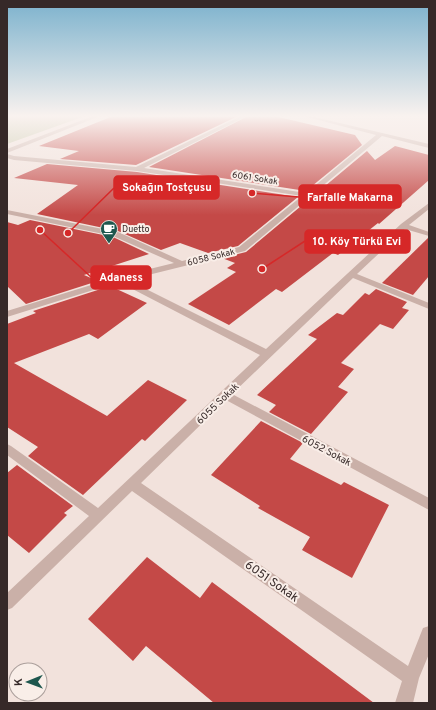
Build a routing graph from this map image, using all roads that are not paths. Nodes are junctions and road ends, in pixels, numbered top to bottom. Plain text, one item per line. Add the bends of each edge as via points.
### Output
1 (177, 149) edge
2 (363, 149) edge
3 (7, 156) edge
4 (14, 158) junction
5 (7, 161) edge
6 (137, 169) junction
7 (309, 195) junction
8 (429, 205) edge
9 (7, 212) edge
10 (404, 226) junction
11 (429, 234) edge
12 (182, 264) junction
13 (352, 275) junction
14 (120, 279) junction
15 (429, 306) edge
16 (7, 314) edge
17 (267, 354) junction
18 (226, 395) junction
19 (7, 449) edge
20 (132, 484) junction
21 (429, 504) edge
22 (98, 516) junction
23 (7, 603) edge
24 (429, 634) edge
25 (411, 678) junction
26 (404, 703) edge

1 - 6 street
2 - 7 street, 6058 Sokak
3 - 4 street, 6061 Sokak
4 - 5 street
4 - 6 street, 6061 Sokak
6 - 7 street, 6061 Sokak
7 - 12 street, 6058 Sokak via 242,249
8 - 10 street, 6055 Sokak
9 - 12 street via 115,234
10 - 11 street
10 - 13 street, 6055 Sokak
12 - 14 street, 6058 Sokak
13 - 15 street
13 - 17 street, 6055 Sokak
14 - 16 street, 6058 Sokak
14 - 17 street
17 - 18 street, 6055 Sokak
18 - 20 street, 6055 Sokak
18 - 21 street, 6052 Sokak
19 - 22 street
20 - 22 street, 6055 Sokak
20 - 25 street, 6051 Sokak
22 - 23 street, 6055 Sokak
24 - 25 street
25 - 26 street

